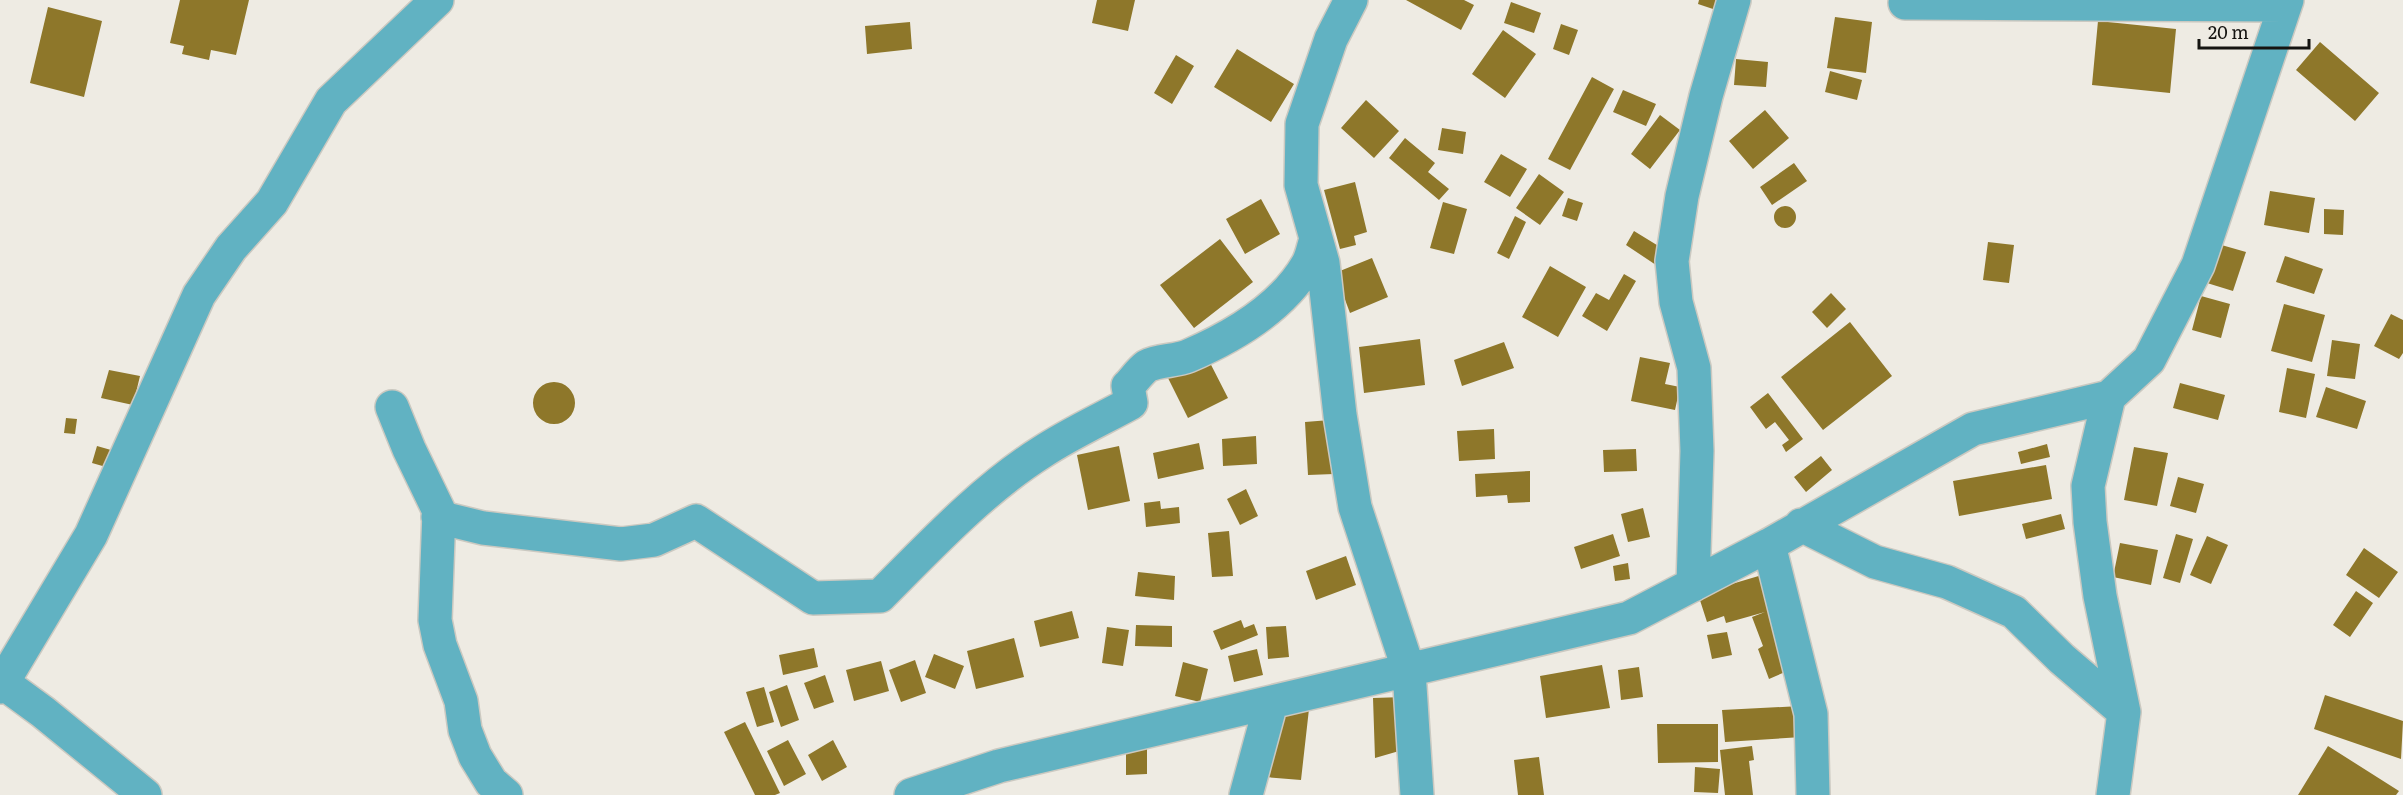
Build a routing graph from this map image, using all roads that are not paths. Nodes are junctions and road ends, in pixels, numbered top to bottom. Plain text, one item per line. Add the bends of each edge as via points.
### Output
1 (437, 0) edge
2 (1352, 0) edge
3 (1734, 0) edge
4 (1905, 3) dead end
5 (2286, 3) edge
6 (1316, 239) junction
7 (2109, 397) junction
8 (392, 407) dead end
9 (438, 517) junction
10 (1801, 525) junction
11 (1768, 546) junction
12 (1693, 585) junction
13 (1409, 671) junction
14 (1, 684) edge
15 (1271, 703) junction
16 (2124, 712) junction
17 (491, 791) edge
18 (145, 795) edge
19 (910, 795) edge
20 (1246, 795) edge
21 (1417, 795) edge
22 (1813, 795) edge
23 (2113, 795) edge

1 - 14 street via 331,101 272,202 231,248 199,295 91,534
2 - 6 street via 1331,39 1302,124 1301,185
3 - 12 street via 1703,107 1682,196 1672,261 1676,302 1694,368 1697,451
4 - 5 street
5 - 7 street via 2198,265 2149,360
6 - 9 street via 1308,264 1288,290 1264,311 1212,345 1148,366 1128,387 1131,403 1043,451 1015,471 880,596 813,598 696,520 654,540 621,544 483,528
6 - 13 street via 1323,262 1355,507
7 - 10 street via 1973,429
7 - 16 street via 2088,486 2100,596
8 - 9 street via 439,511
9 - 17 street via 435,620 461,701 465,730
10 - 11 street
10 - 16 street via 1875,562 1947,582 2014,612
11 - 12 street
11 - 22 street via 1811,714
12 - 13 street via 1629,618
13 - 15 street
13 - 21 street
14 - 18 street via 44,712
15 - 19 street via 999,766
15 - 20 street
16 - 23 street

